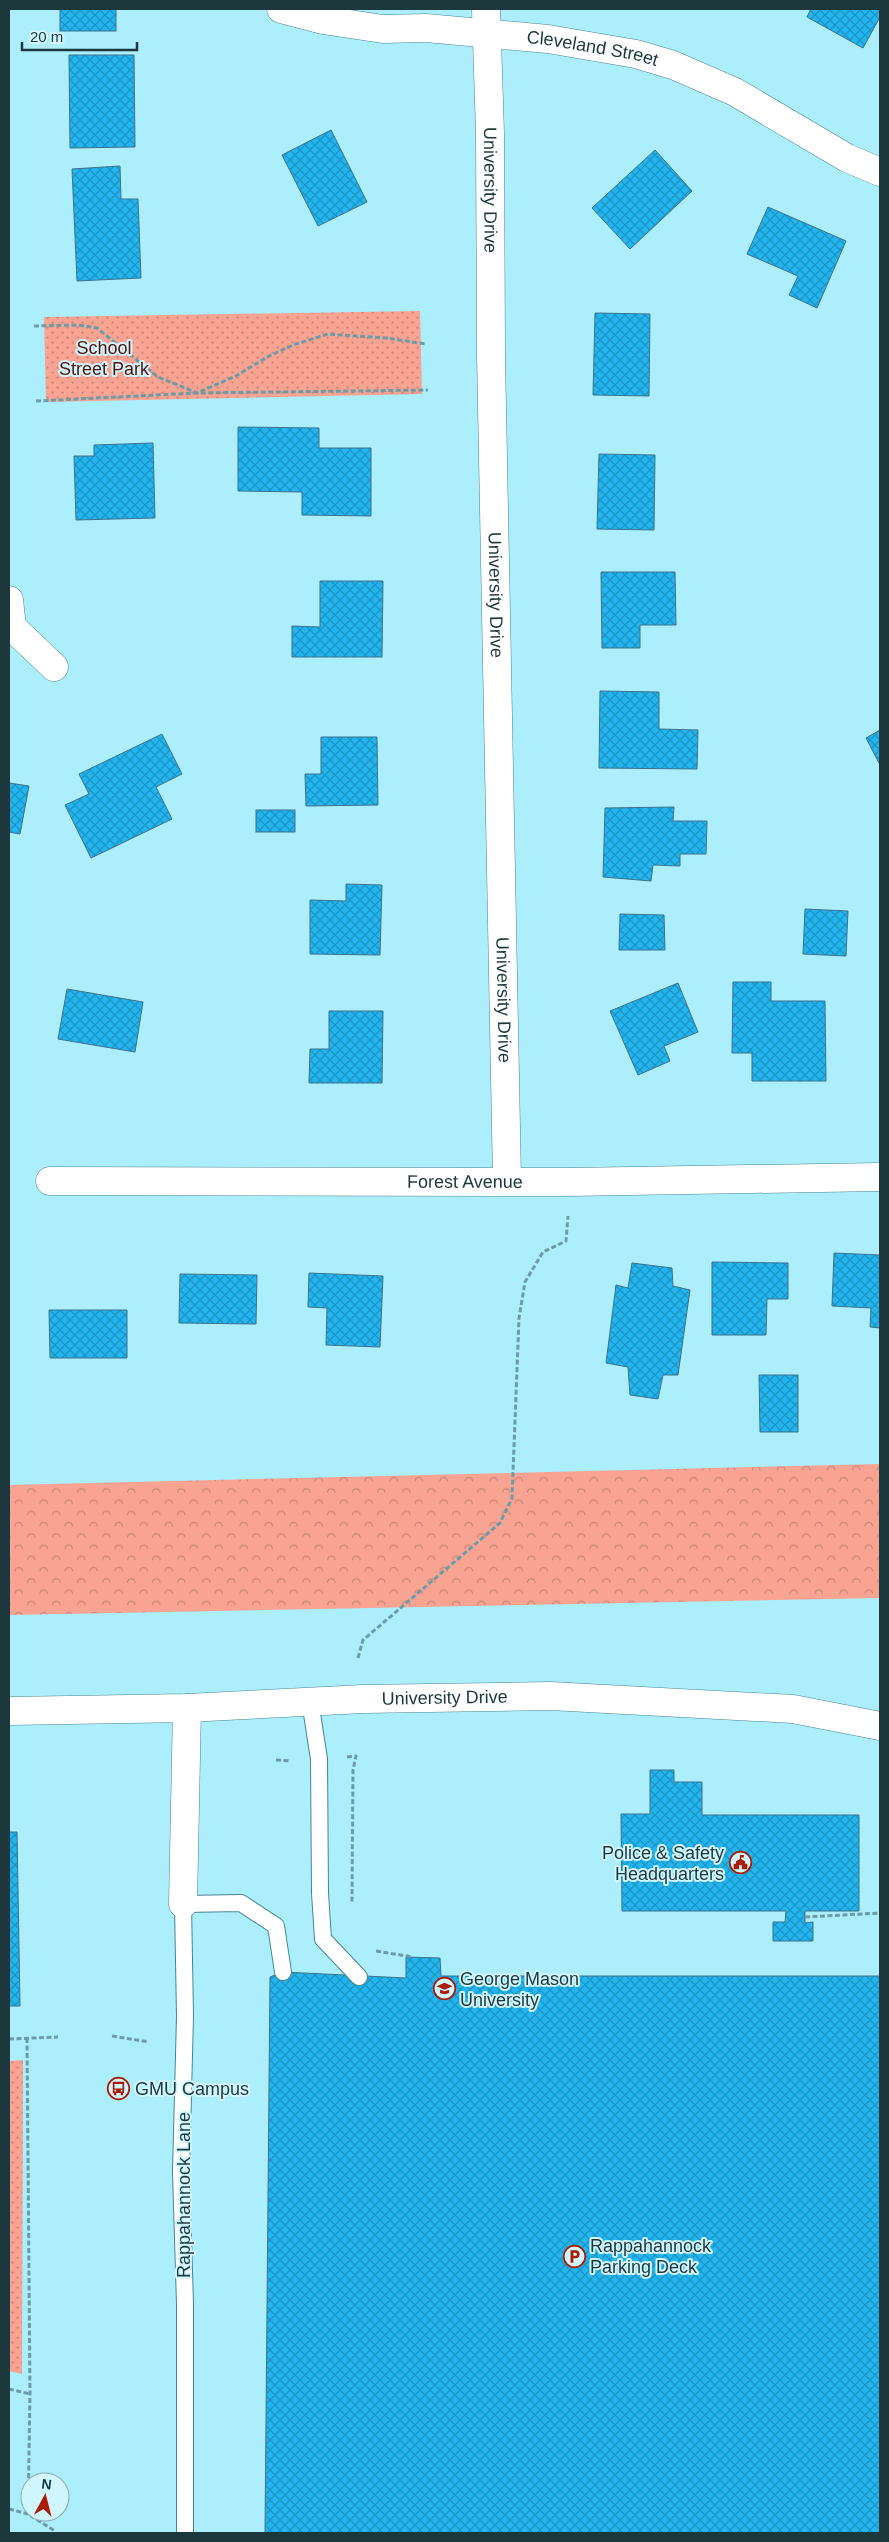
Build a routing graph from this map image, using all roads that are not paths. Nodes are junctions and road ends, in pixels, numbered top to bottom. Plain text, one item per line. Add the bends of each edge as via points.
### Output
1 (281, 9) edge
2 (486, 22) edge
3 (880, 172) edge
4 (9, 600) edge
5 (54, 667) dead end
6 (880, 1177) edge
7 (507, 1180) junction
8 (50, 1181) dead end
9 (310, 1701) junction
10 (187, 1708) junction
11 (9, 1711) edge
12 (844, 1719) junction
13 (880, 1726) edge
14 (880, 1736) edge
15 (184, 1904) junction
16 (283, 1972) dead end
17 (359, 1977) dead end
18 (185, 2533) edge

1 - 2 street, Cleveland Street via 323,20 382,28 426,28
2 - 3 street, Cleveland Street via 548,39 636,54 672,65 735,92 847,158
2 - 7 street, University Drive
4 - 5 street via 12,627
6 - 7 street, Forest Avenue
7 - 8 street, Forest Avenue
9 - 10 street, University Drive
9 - 12 street, University Drive via 550,1696 793,1709
9 - 17 lane via 319,1758 323,1939
10 - 11 street, University Drive
10 - 15 street, Rappahannock Lane
12 - 13 street, University Drive
12 - 14 lane
15 - 16 lane via 241,1904 276,1926
15 - 18 lane, Rappahannock Lane via 181,2172

